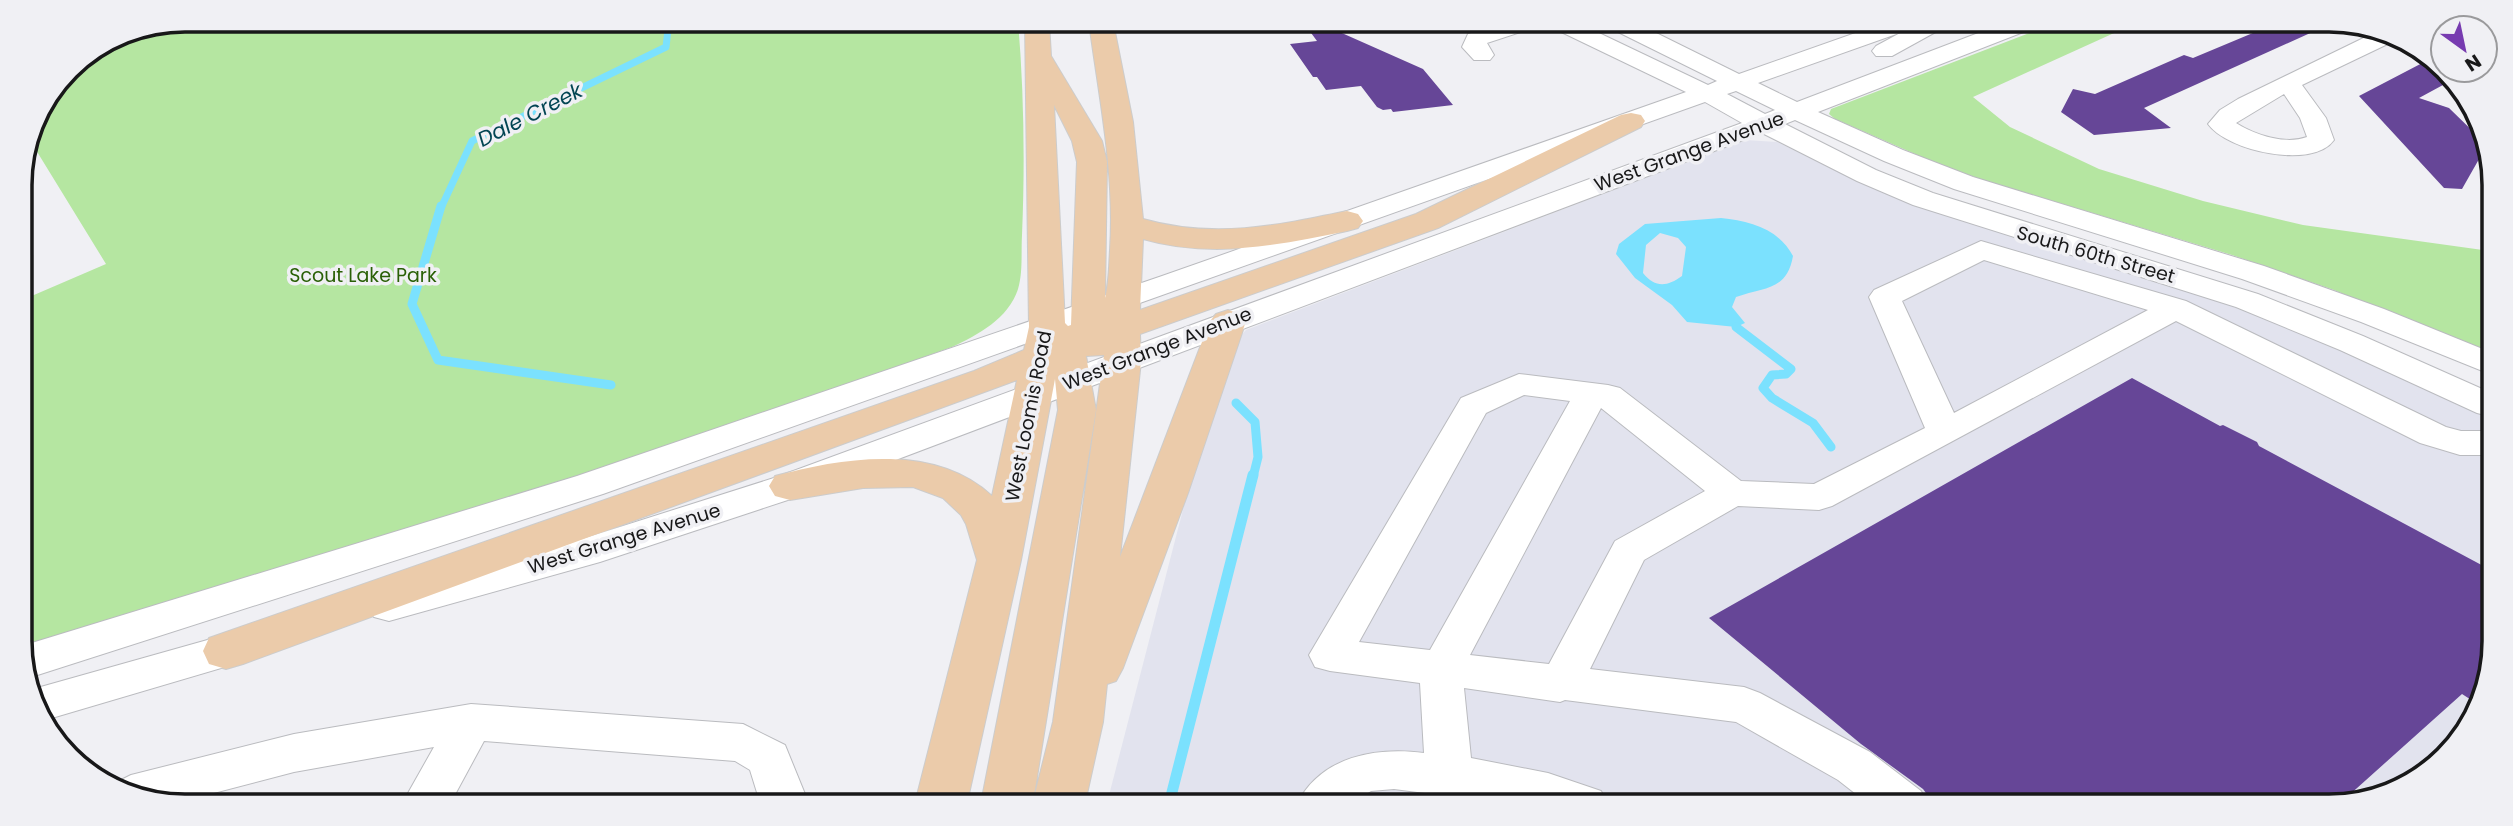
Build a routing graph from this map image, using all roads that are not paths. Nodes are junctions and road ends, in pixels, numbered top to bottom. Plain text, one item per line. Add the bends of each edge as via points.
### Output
1 (1038, 32) edge
2 (1103, 32) edge
3 (1496, 32) edge
4 (1578, 32) edge
5 (1637, 32) edge
6 (1880, 32) edge
7 (1918, 32) edge
8 (2002, 32) edge
9 (1582, 34) junction
10 (2378, 40) edge
11 (1040, 54) junction
12 (1482, 55) dead end
13 (1740, 82) junction
14 (2289, 83) dead end
15 (1707, 94) junction
16 (1663, 110) junction
17 (1736, 110) junction
18 (1798, 110) junction
19 (1767, 111) junction
20 (1631, 121) junction
21 (1347, 221) junction
22 (1127, 224) junction
23 (1423, 249) junction
24 (2070, 261) junction
25 (2175, 308) junction
26 (1228, 321) junction
27 (1080, 345) junction
28 (2482, 360) edge
29 (1591, 394) junction
30 (2482, 402) edge
31 (1945, 432) junction
32 (2482, 443) edge
33 (790, 486) junction
34 (1732, 492) junction
35 (999, 560) junction
36 (226, 651) junction
37 (33, 659) edge
38 (1441, 669) junction
39 (1560, 685) junction
40 (45, 703) edge
41 (471, 722) junction
42 (1078, 722) junction
43 (1449, 776) junction
44 (150, 790) edge
45 (432, 794) edge
46 (781, 794) edge
47 (943, 794) edge
48 (1008, 794) edge
49 (1061, 794) edge
50 (1330, 794) edge
51 (1557, 794) edge
52 (1890, 794) edge

1 - 11 main road, West Loomis Road
2 - 22 main road, West Loomis Road via 1120,117
3 - 12 street via 1476,38 1474,47
4 - 9 street
5 - 13 street, South 60th Street
6 - 13 street, West Grange Avenue
7 - 19 street, West Grange Avenue
8 - 18 street, West Grange Avenue
9 - 15 street, South 60th Street
9 - 16 street via 1614,57
10 - 14 street
11 - 27 main road, West Loomis Road
11 - 27 main road via 1087,141 1092,162
13 - 15 street, West Grange Avenue
13 - 17 street
13 - 19 street, South 60th Street
15 - 16 street, West Grange Avenue
15 - 17 street, South 60th Street
16 - 20 street, West Grange Avenue
17 - 19 street, South 60th Street
17 - 23 street via 1603,160
18 - 19 street, South 60th Street
18 - 28 street, South 60th Street via 1934,172 2300,287
19 - 23 street, West Grange Avenue
19 - 24 street, South 60th Street via 1844,165 2015,230
20 - 21 street, West Grange Avenue
20 - 27 main road via 1427,221
21 - 22 main road via 1265,238 1224,240 1182,239
21 - 27 street, West Grange Avenue
22 - 27 main road, West Loomis Road
23 - 26 street, West Grange Avenue
24 - 25 street
24 - 30 street, South 60th Street via 2155,269 2281,313
24 - 31 street via 1981,250 1885,297
25 - 31 street
25 - 32 street via 2433,435 2460,443
26 - 27 street, West Grange Avenue
26 - 42 main road
27 - 33 street, West Grange Avenue
27 - 35 main road, West Loomis Road
27 - 36 main road
27 - 37 street, West Grange Avenue via 590,485
27 - 42 main road, West Loomis Road
27 - 48 main road via 1077,410
29 - 34 street via 1608,396
29 - 38 street
29 - 38 street via 1519,384 1473,406 1330,655
31 - 34 street via 1819,497
33 - 35 main road via 886,472 931,475 959,487 978,507
33 - 36 street, West Grange Avenue via 586,552
34 - 39 street via 1629,551
35 - 47 main road, West Loomis Road
36 - 40 street, West Grange Avenue
38 - 39 street
38 - 43 street
39 - 52 street via 1744,705 1854,766
41 - 44 street via 294,753
41 - 45 street
41 - 46 street via 743,743 769,758
42 - 49 main road, West Loomis Road
43 - 50 street via 1382,769 1356,776
43 - 51 street

